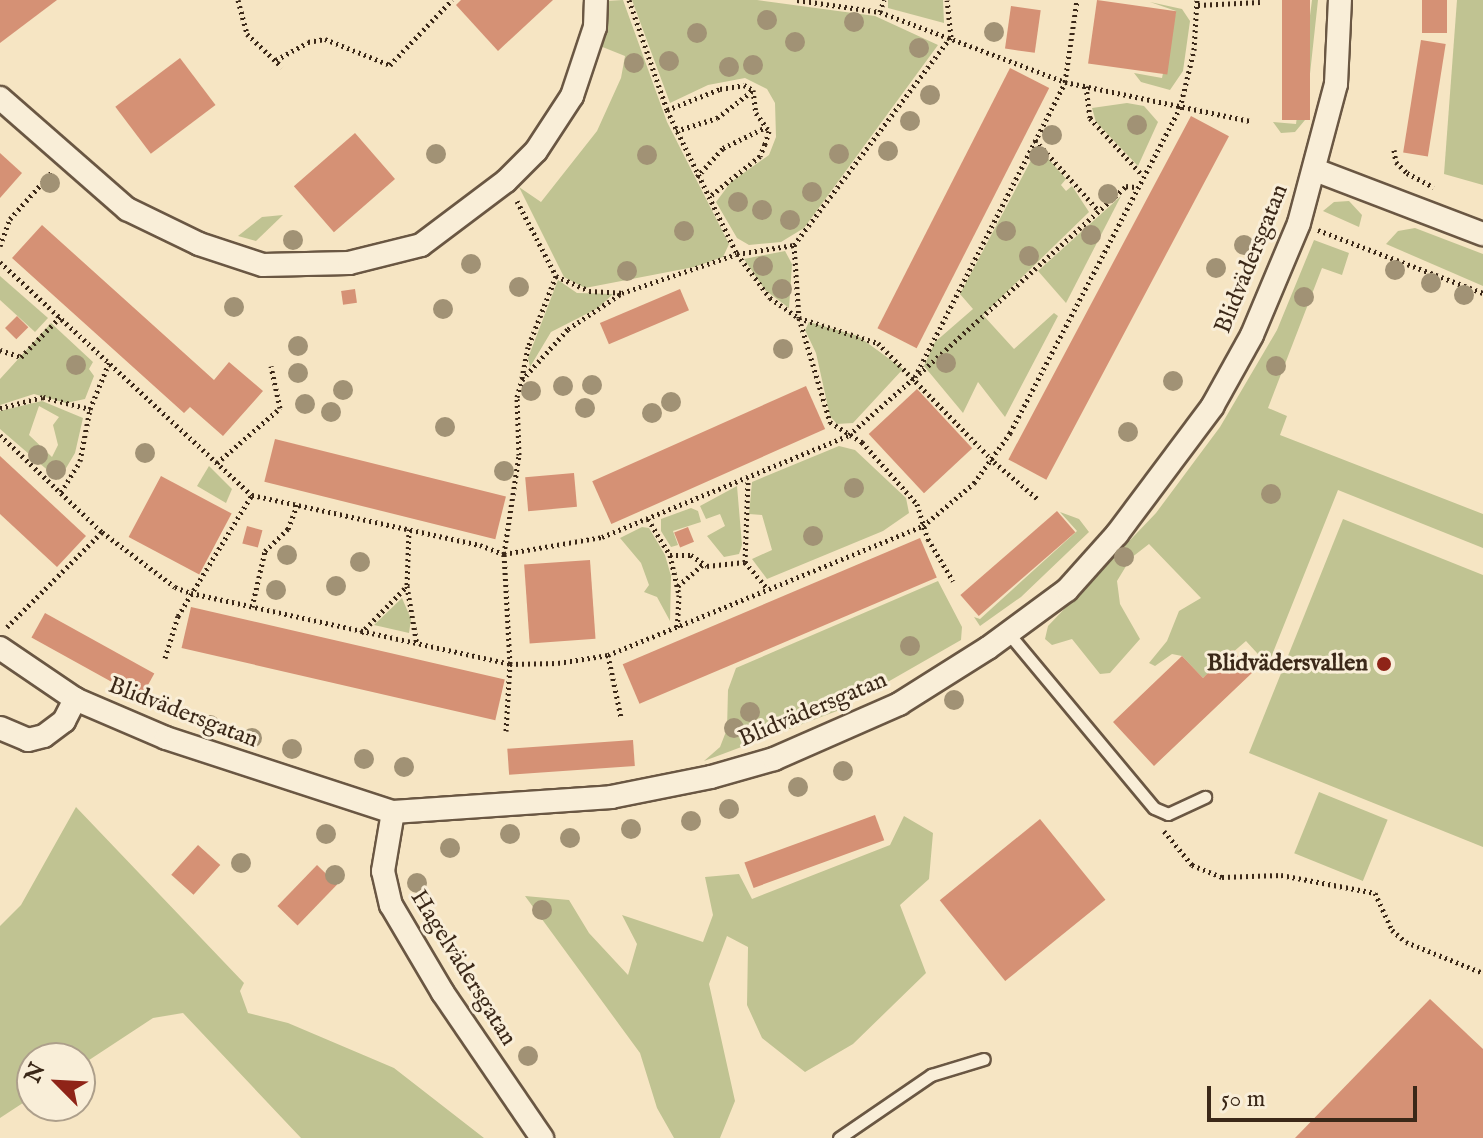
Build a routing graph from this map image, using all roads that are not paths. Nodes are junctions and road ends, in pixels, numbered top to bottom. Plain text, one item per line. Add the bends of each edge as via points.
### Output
1 (596, 0) edge
2 (1340, 0) edge
3 (0, 98) edge
4 (1315, 170) junction
5 (1483, 234) edge
6 (1009, 634) junction
7 (0, 648) edge
8 (75, 699) junction
9 (0, 728) edge
10 (1205, 797) dead end
11 (393, 812) junction
12 (984, 1059) dead end
13 (542, 1138) edge
14 (839, 1138) edge

1 - 3 street via 595,27 572,96 536,151 506,181 421,245 349,263 263,265 199,244 127,209
2 - 4 street, Blidvädersgatan via 1336,84
4 - 5 street, Blidvädersgatan
4 - 6 street, Blidvädersgatan via 1252,335 1212,407 1117,534 1067,590
6 - 10 lane via 1154,808 1168,814
6 - 11 street, Blidvädersgatan via 899,704 802,748 726,773 611,797
7 - 8 street, Blidvädersgatan
8 - 9 street, Blidvädersgatan via 64,721 44,736 15,738
8 - 11 street, Blidvädersgatan via 166,738
11 - 13 street, Hagelvädersgatan via 383,871 391,905
12 - 14 lane via 931,1075

